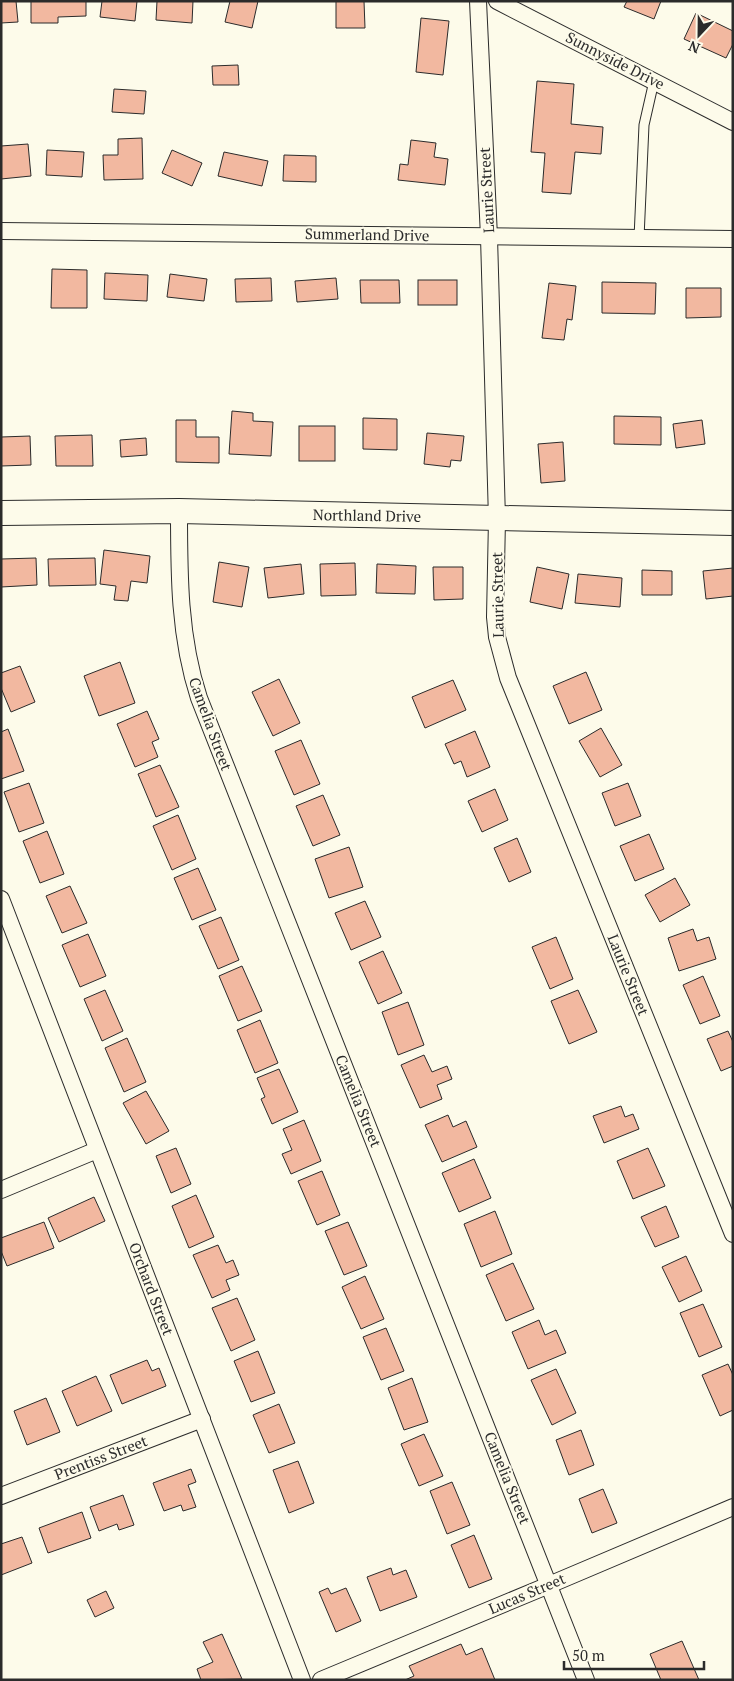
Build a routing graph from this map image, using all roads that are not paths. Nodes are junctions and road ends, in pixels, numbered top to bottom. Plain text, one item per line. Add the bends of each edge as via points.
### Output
1 (478, 1) edge
2 (497, 1) edge
3 (654, 81) junction
4 (733, 122) edge
5 (1, 231) edge
6 (489, 237) junction
7 (639, 238) junction
8 (733, 239) edge
9 (179, 511) junction
10 (1, 513) edge
11 (497, 519) junction
12 (733, 524) edge
13 (1, 899) edge
14 (97, 1150) junction
15 (1, 1190) edge
16 (733, 1234) edge
17 (202, 1419) junction
18 (1, 1496) edge
19 (733, 1506) edge
20 (550, 1586) junction
21 (302, 1680) edge
22 (321, 1680) edge
23 (586, 1680) edge

1 - 6 street, Laurie Street
2 - 3 street, Sunnyside Drive
3 - 4 street, Sunnyside Drive
3 - 7 lane via 644,125
5 - 6 street, Summerland Drive
6 - 7 street, Summerland Drive
6 - 11 street, Laurie Street
7 - 8 street, Summerland Drive
9 - 10 street, Northland Drive
9 - 11 street, Northland Drive
9 - 20 street, Camelia Street via 180,592 192,679
11 - 12 street, Northland Drive
11 - 16 street, Laurie Street via 495,617 502,658
13 - 14 street, Orchard Street
14 - 15 street
14 - 17 street, Orchard Street
17 - 18 street, Prentiss Street
17 - 21 street, Orchard Street
19 - 20 street, Lucas Street
20 - 22 street, Lucas Street
20 - 23 street, Camelia Street

